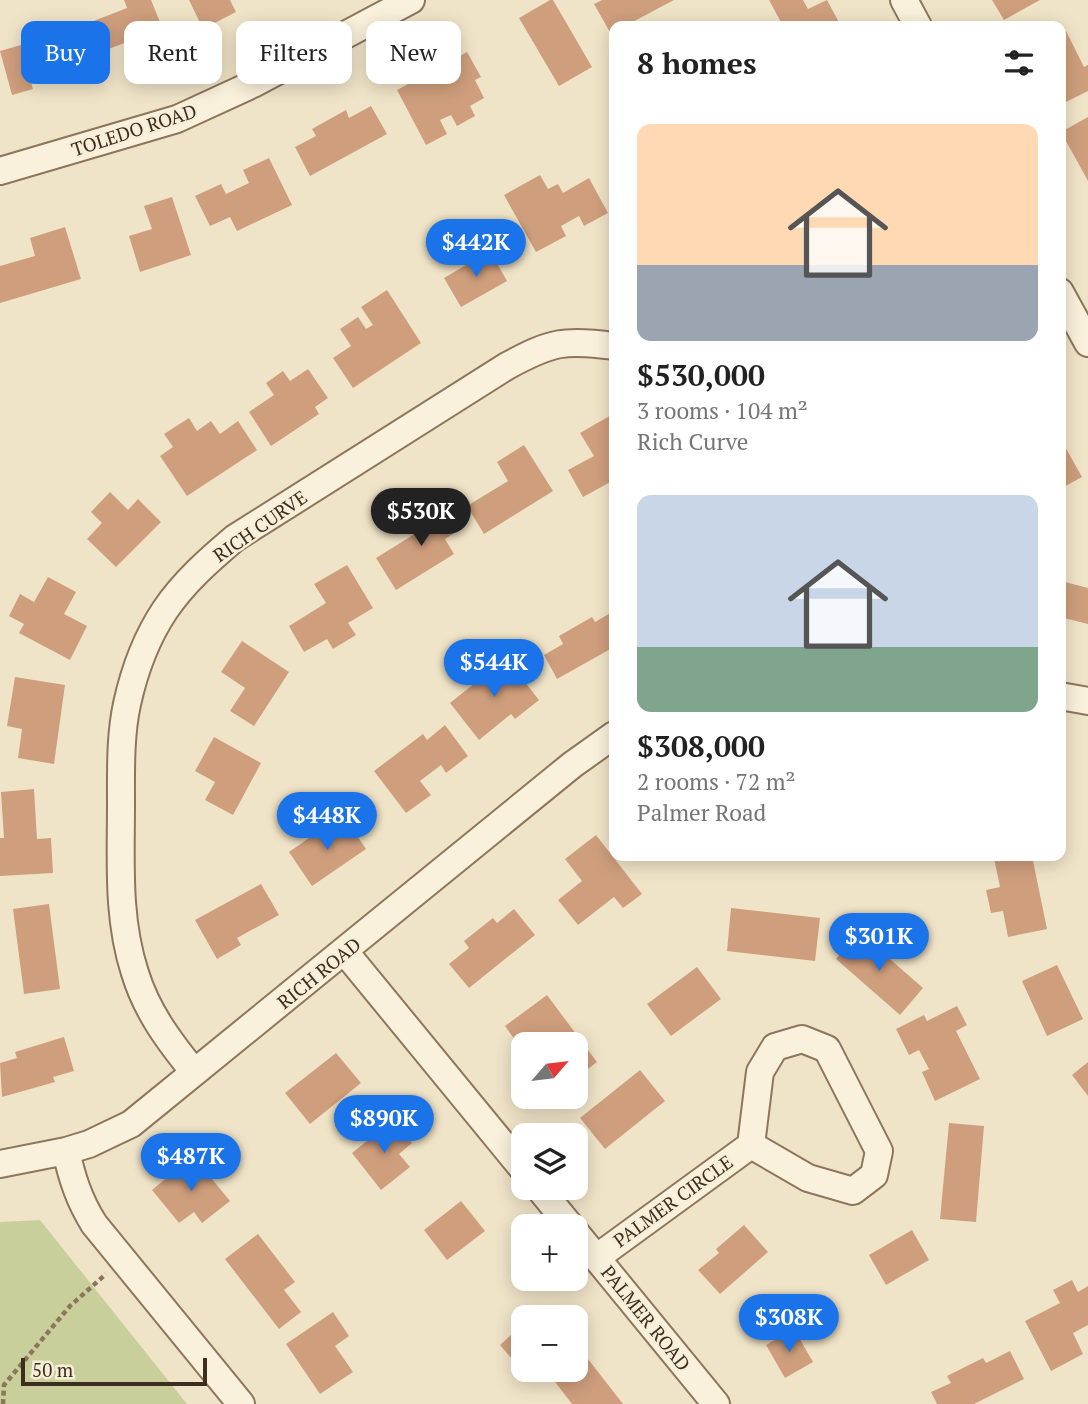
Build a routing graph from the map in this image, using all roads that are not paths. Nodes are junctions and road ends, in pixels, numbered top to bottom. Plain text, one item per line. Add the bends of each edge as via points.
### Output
1 (411, 0) edge
2 (904, 0) edge
3 (915, 21) edge
4 (0, 171) edge
5 (1066, 303) edge
6 (1088, 343) edge
7 (609, 345) edge
8 (1066, 697) edge
9 (1088, 701) edge
10 (609, 739) edge
11 (345, 952) junction
12 (194, 1073) junction
13 (751, 1145) junction
14 (66, 1151) junction
15 (511, 1154) edge
16 (0, 1164) edge
17 (549, 1200) edge
18 (560, 1214) edge
19 (588, 1248) edge
20 (596, 1258) junction
21 (240, 1404) edge
22 (716, 1404) edge

1 - 4 street, TOLEDO ROAD via 177,120
2 - 3 street
5 - 6 street
7 - 12 street, RICH CURVE via 577,341 540,348 507,366 235,538 196,572 164,611 141,656 127,704 121,755 121,887 124,930 146,1003
8 - 9 street
10 - 11 street, RICH ROAD
11 - 12 street, RICH ROAD
11 - 15 street
12 - 14 street, RICH ROAD via 131,1124
13 - 13 street via 808,1178 853,1191 874,1175 879,1151 827,1049 802,1040 775,1047 760,1072
13 - 20 street, PALMER CIRCLE
14 - 16 street, RICH ROAD
14 - 21 street via 81,1203 94,1224
17 - 18 street
19 - 20 street, PALMER ROAD
20 - 22 street, PALMER ROAD

